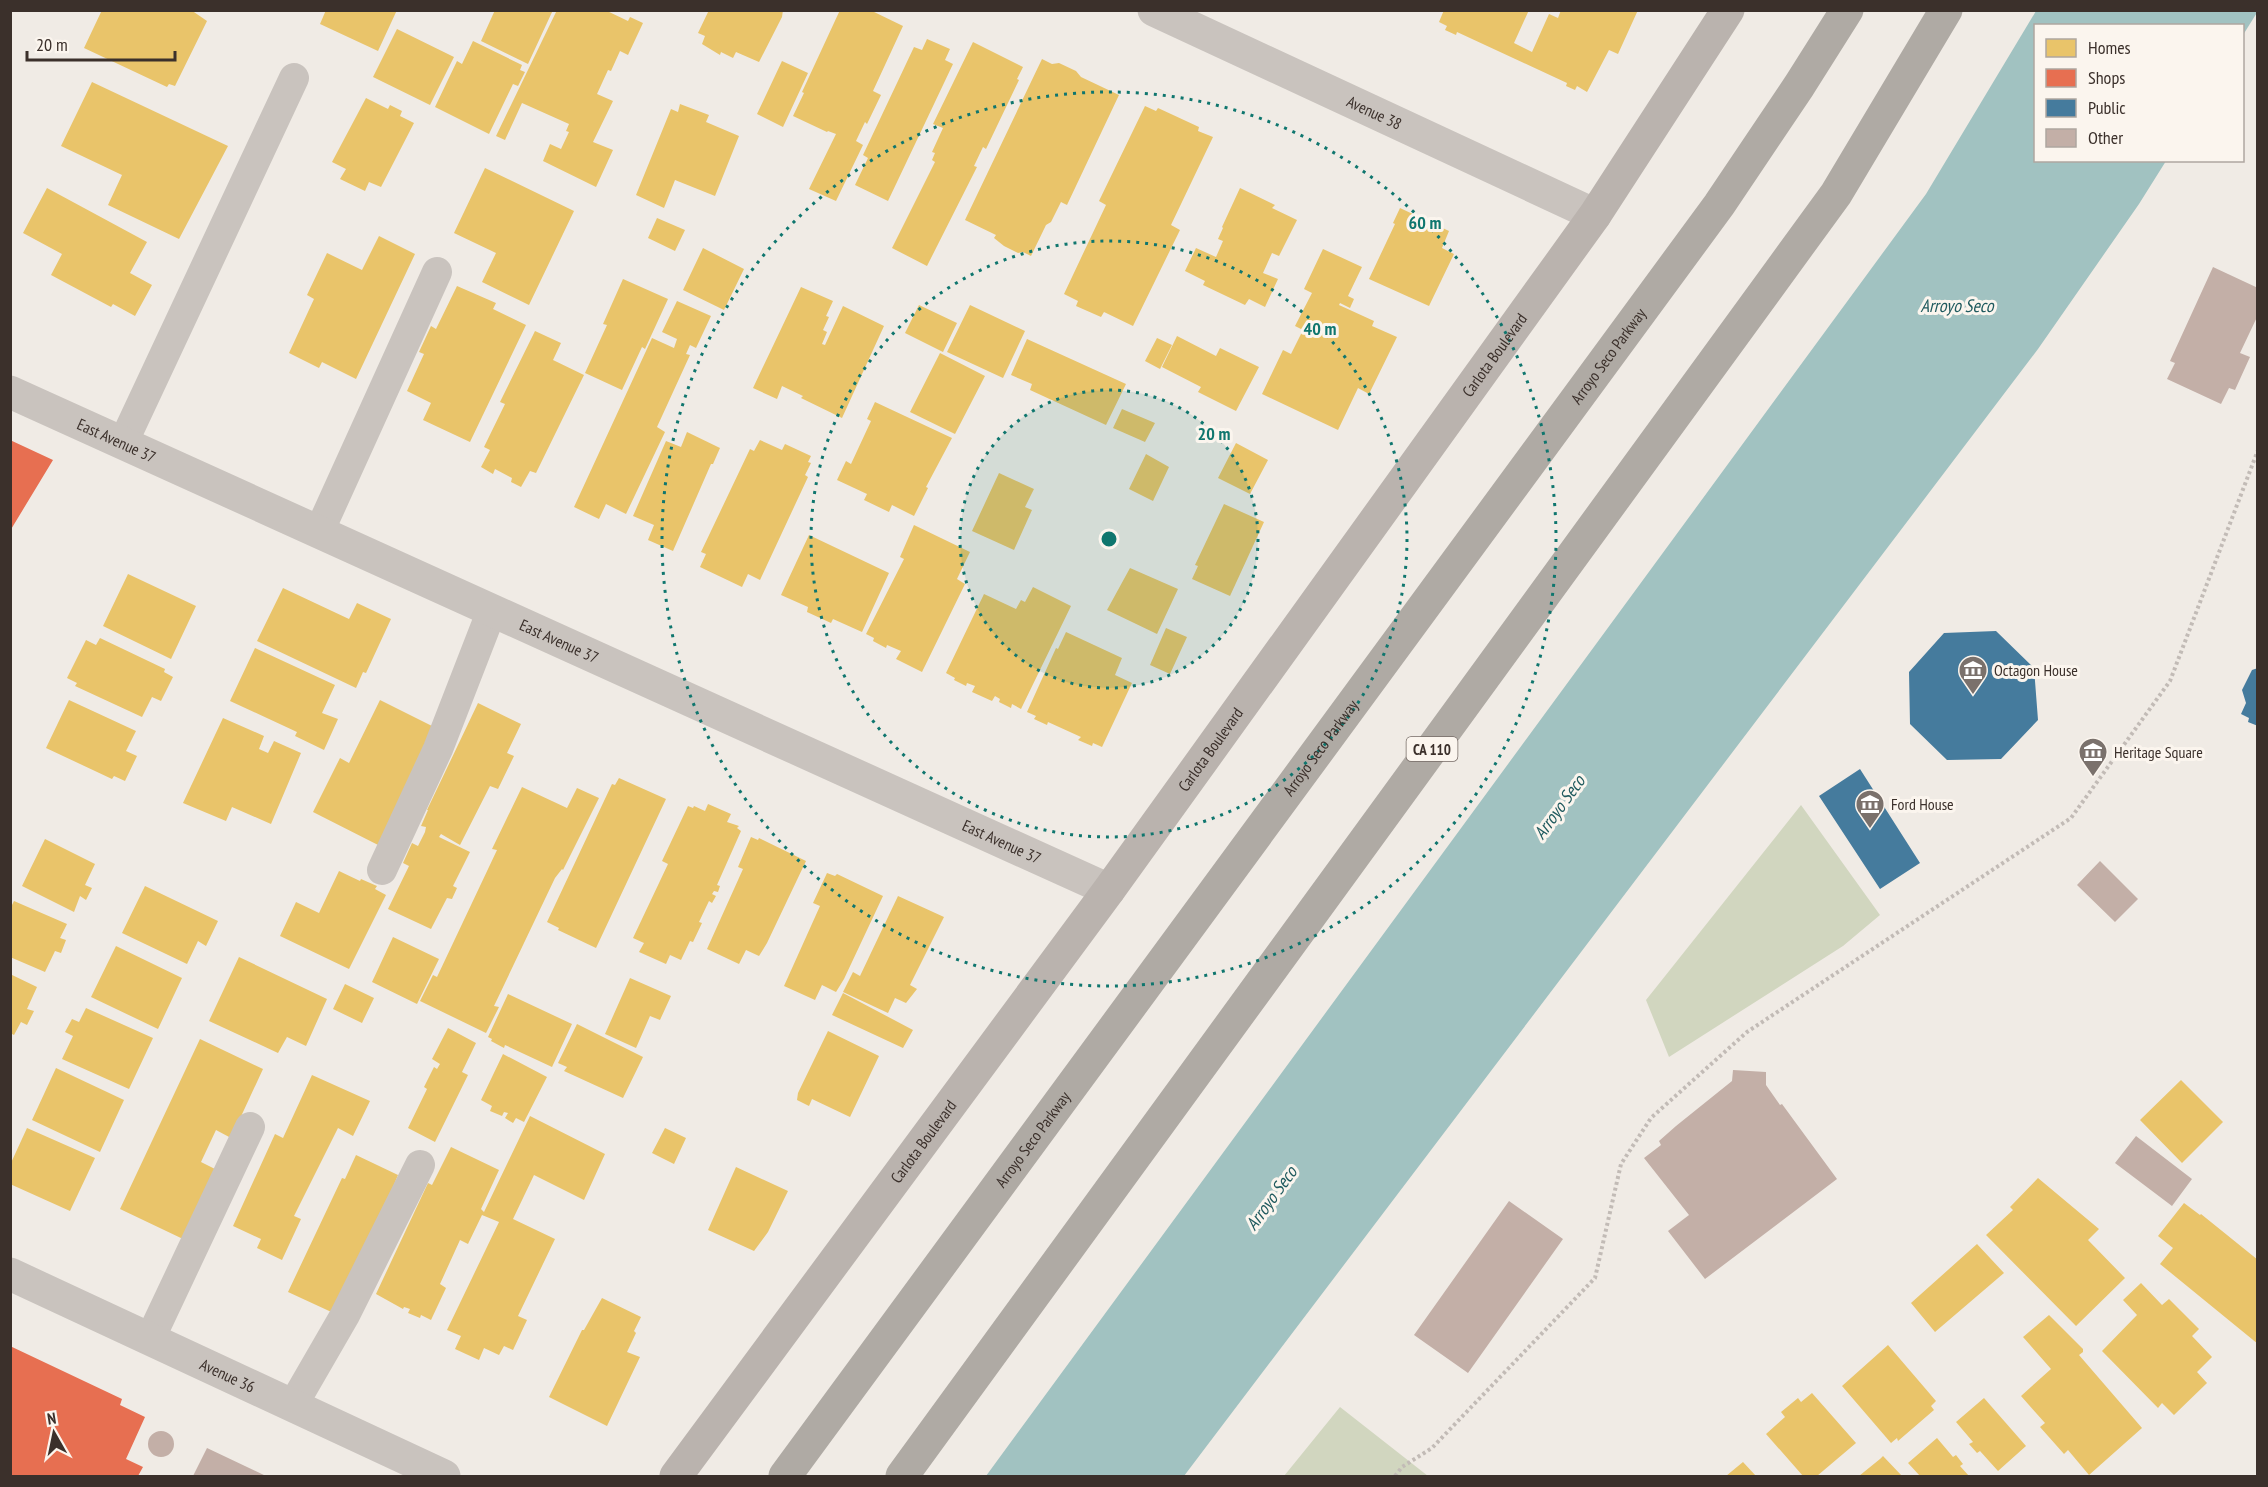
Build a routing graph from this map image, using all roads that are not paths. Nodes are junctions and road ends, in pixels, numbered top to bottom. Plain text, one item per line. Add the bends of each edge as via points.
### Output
1 (1154, 10) edge
2 (1728, 10) edge
3 (1847, 10) edge
4 (1946, 10) edge
5 (294, 78) dead end
6 (1595, 215) junction
7 (437, 272) dead end
8 (10, 392) edge
9 (123, 443) junction
10 (319, 532) junction
11 (492, 610) junction
12 (382, 870) dead end
13 (1109, 890) junction
14 (250, 1127) dead end
15 (420, 1165) dead end
16 (10, 1274) edge
17 (150, 1339) junction
18 (293, 1406) junction
19 (444, 1476) edge
20 (676, 1476) edge
21 (785, 1476) edge
22 (902, 1476) edge

1 - 6 street, Avenue 38
2 - 6 street, Carlota Boulevard
3 - 21 highway, Arroyo Seco Parkway via 1719,205
4 - 22 highway, CA 110 via 1836,194
5 - 9 lane
6 - 13 street, Carlota Boulevard
7 - 10 lane
8 - 9 street, East Avenue 37
9 - 10 street, East Avenue 37
10 - 11 street, East Avenue 37
11 - 12 lane via 438,749
11 - 13 street, East Avenue 37
13 - 20 street, Carlota Boulevard
14 - 17 lane
15 - 18 lane via 345,1315
16 - 17 street, Avenue 36
17 - 18 street, Avenue 36
18 - 19 street, Avenue 36

